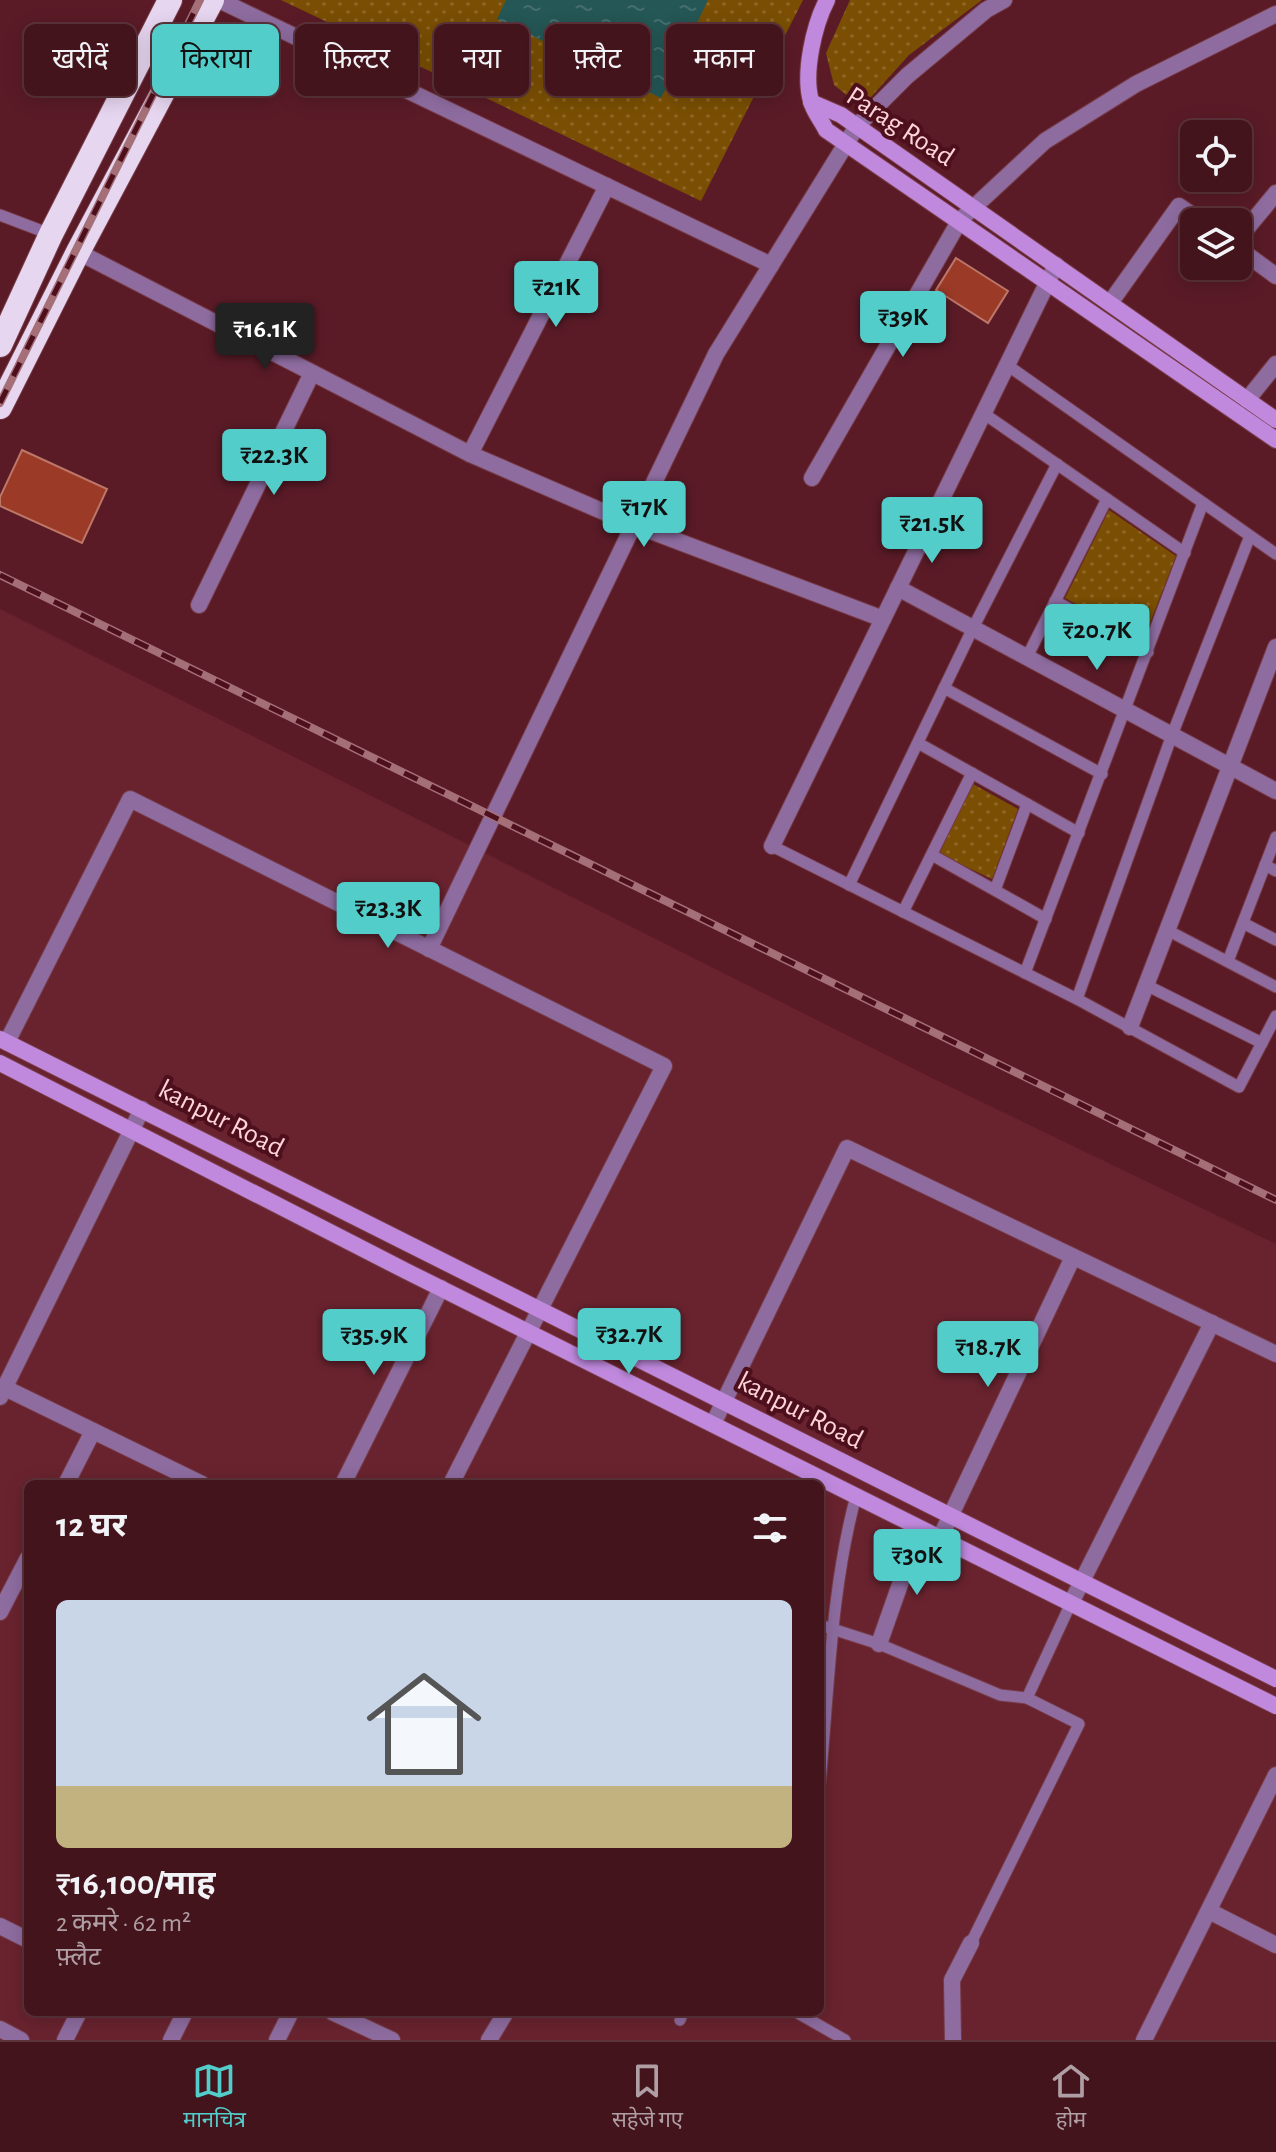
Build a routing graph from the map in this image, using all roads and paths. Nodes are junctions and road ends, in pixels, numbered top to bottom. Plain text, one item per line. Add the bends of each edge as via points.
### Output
1 (170, 0) edge
2 (212, 0) edge
3 (219, 0) edge
4 (827, 0) edge
5 (1004, 0) edge
6 (1276, 14) edge
7 (811, 102) junction
8 (857, 126) junction
9 (846, 143) junction
10 (607, 186) junction
11 (1276, 193) edge
12 (974, 208) junction
13 (1182, 208) edge
14 (0, 215) edge
15 (960, 220) junction
16 (1252, 222) edge
17 (51, 234) junction
18 (78, 252) junction
19 (1252, 258) edge
20 (771, 265) junction
21 (1056, 265) junction
22 (1276, 276) edge
23 (1048, 281) junction
24 (1110, 303) junction
25 (0, 345) edge
26 (1276, 364) edge
27 (1007, 365) junction
28 (312, 373) junction
29 (1247, 400) junction
30 (0, 407) edge
31 (983, 413) junction
32 (1276, 420) edge
33 (1276, 440) edge
34 (470, 454) junction
35 (1057, 464) junction
36 (812, 478) dead end
37 (1107, 499) junction
38 (1203, 503) junction
39 (634, 524) junction
40 (1250, 536) junction
41 (1185, 553) junction
42 (1276, 554) edge
43 (898, 588) junction
44 (1055, 601) junction
45 (199, 605) dead end
46 (883, 619) junction
47 (973, 628) junction
48 (1276, 647) edge
49 (1148, 652) junction
50 (1027, 657) junction
51 (1273, 666) edge
52 (944, 688) junction
53 (1126, 711) junction
54 (1172, 735) junction
55 (918, 743) junction
56 (1230, 767) junction
57 (972, 773) junction
58 (1102, 774) junction
59 (1276, 791) edge
60 (1027, 804) junction
61 (1079, 833) junction
62 (1276, 837) edge
63 (772, 846) joint
64 (932, 855) junction
65 (1270, 868) edge
66 (849, 885) junction
67 (995, 890) junction
68 (903, 912) junction
69 (1046, 919) junction
70 (1243, 923) junction
71 (1167, 930) junction
72 (1276, 940) edge
73 (429, 949) junction
74 (1228, 961) junction
75 (1025, 973) junction
76 (1146, 985) junction
77 (1276, 987) edge
78 (1077, 999) junction
79 (1276, 1016) edge
80 (1130, 1027) junction
81 (3, 1040) edge
82 (1262, 1043) junction
83 (0, 1063) edge
84 (142, 1109) junction
85 (132, 1131) junction
86 (1073, 1257) junction
87 (441, 1288) junction
88 (539, 1308) junction
89 (1212, 1323) junction
90 (528, 1332) junction
91 (1276, 1354) edge
92 (2, 1392) edge
93 (724, 1402) junction
94 (713, 1424) junction
95 (93, 1431) junction
96 (68, 1480) edge
97 (194, 1480) edge
98 (345, 1480) edge
99 (453, 1480) edge
100 (856, 1496) junction
101 (950, 1515) junction
102 (940, 1538) junction
103 (24, 1566) edge
104 (1082, 1581) junction
105 (1071, 1603) junction
106 (0, 1612) edge
107 (824, 1626) edge
108 (834, 1629) junction
109 (879, 1644) junction
110 (1276, 1679) edge
111 (1027, 1698) junction
112 (1276, 1706) edge
113 (824, 1734) edge
114 (1276, 1775) edge
115 (1209, 1911) junction
116 (0, 1926) edge
117 (24, 1938) edge
118 (971, 1943) joint
119 (1276, 1945) edge
120 (77, 2016) edge
121 (183, 2016) edge
122 (289, 2016) edge
123 (341, 2016) edge
124 (504, 2016) edge
125 (803, 2016) edge
126 (0, 2029) edge
127 (21, 2040) edge
128 (65, 2040) edge
129 (171, 2040) edge
130 (277, 2040) edge
131 (392, 2040) edge
132 (489, 2040) edge
133 (845, 2040) edge
134 (953, 2040) edge
135 (1144, 2040) edge

1 - 17 highway
2 - 18 highway
3 - 10 street
4 - 7 street via 809,68
5 - 8 street via 907,76
6 - 12 street via 1136,84 1045,141
7 - 8 street, Parag Road
7 - 9 street, Parag Road via 826,130
8 - 9 street
8 - 12 street, Parag Road
9 - 15 street, Parag Road
9 - 20 street
10 - 20 street
10 - 34 street
11 - 16 street
12 - 15 street
12 - 21 street, Parag Road
13 - 24 street
14 - 17 lane
15 - 23 street, Parag Road
15 - 36 street
17 - 25 highway
18 - 28 street
18 - 30 highway
19 - 22 street
20 - 39 street via 716,354
21 - 23 street
21 - 24 street, Parag Road
23 - 27 street
23 - 33 street, Parag Road
24 - 29 street, Parag Road
26 - 29 street
27 - 31 street
27 - 38 lane
28 - 34 street
28 - 45 street
29 - 32 street, Parag Road
31 - 35 lane
31 - 43 street
34 - 39 street
35 - 37 lane
35 - 47 lane
37 - 41 lane
37 - 44 lane
38 - 40 lane
38 - 41 lane
39 - 46 street
39 - 73 street
40 - 42 lane
40 - 54 lane
41 - 49 lane
43 - 46 street
43 - 47 street
44 - 49 lane
44 - 50 lane
46 - 63 street
47 - 50 street
47 - 52 lane
48 - 51 street
49 - 53 lane
50 - 53 street
51 - 56 street
52 - 55 lane
52 - 58 lane
53 - 54 street
53 - 58 lane
54 - 56 street
54 - 78 lane
55 - 57 lane
55 - 66 lane
56 - 59 street
56 - 71 street
57 - 60 lane
57 - 64 lane
58 - 61 lane
60 - 61 lane
60 - 67 lane
61 - 69 lane
62 - 65 lane
63 - 66 lane
64 - 67 lane
64 - 68 lane
65 - 70 lane
66 - 68 lane
67 - 69 lane
68 - 75 lane
69 - 75 lane
70 - 72 lane
70 - 74 lane
71 - 74 lane
71 - 76 street
73 - 81 street via 130,799
73 - 88 street via 664,1066
74 - 77 lane
75 - 78 lane
76 - 80 street
76 - 82 lane
78 - 80 lane
79 - 82 lane
80 - 82 lane via 1239,1087
81 - 84 street, kanpur Road
83 - 85 street
84 - 85 street
84 - 88 street, kanpur Road
85 - 87 street
85 - 92 street
86 - 89 street
86 - 93 street via 847,1148
86 - 101 street
87 - 90 street
87 - 98 street
88 - 90 street
88 - 93 street, kanpur Road
89 - 91 street
89 - 104 street
90 - 94 street
90 - 99 street
92 - 95 street
93 - 94 street
93 - 101 street, kanpur Road
94 - 100 street
95 - 96 street
95 - 97 street
100 - 102 street
100 - 108 lane
101 - 102 street
101 - 104 street, kanpur Road
102 - 105 street
102 - 109 street via 910,1556
103 - 106 street
104 - 105 street
104 - 110 street, kanpur Road
105 - 111 lane
105 - 112 street
107 - 108 lane
108 - 109 lane
108 - 113 lane
109 - 111 lane via 1000,1695
111 - 118 lane via 1079,1724
114 - 115 street
115 - 119 street
115 - 135 street
116 - 117 street
118 - 134 street via 952,1980
120 - 128 street
121 - 129 street
122 - 130 street
123 - 131 street
124 - 132 street
125 - 133 lane
126 - 127 street

